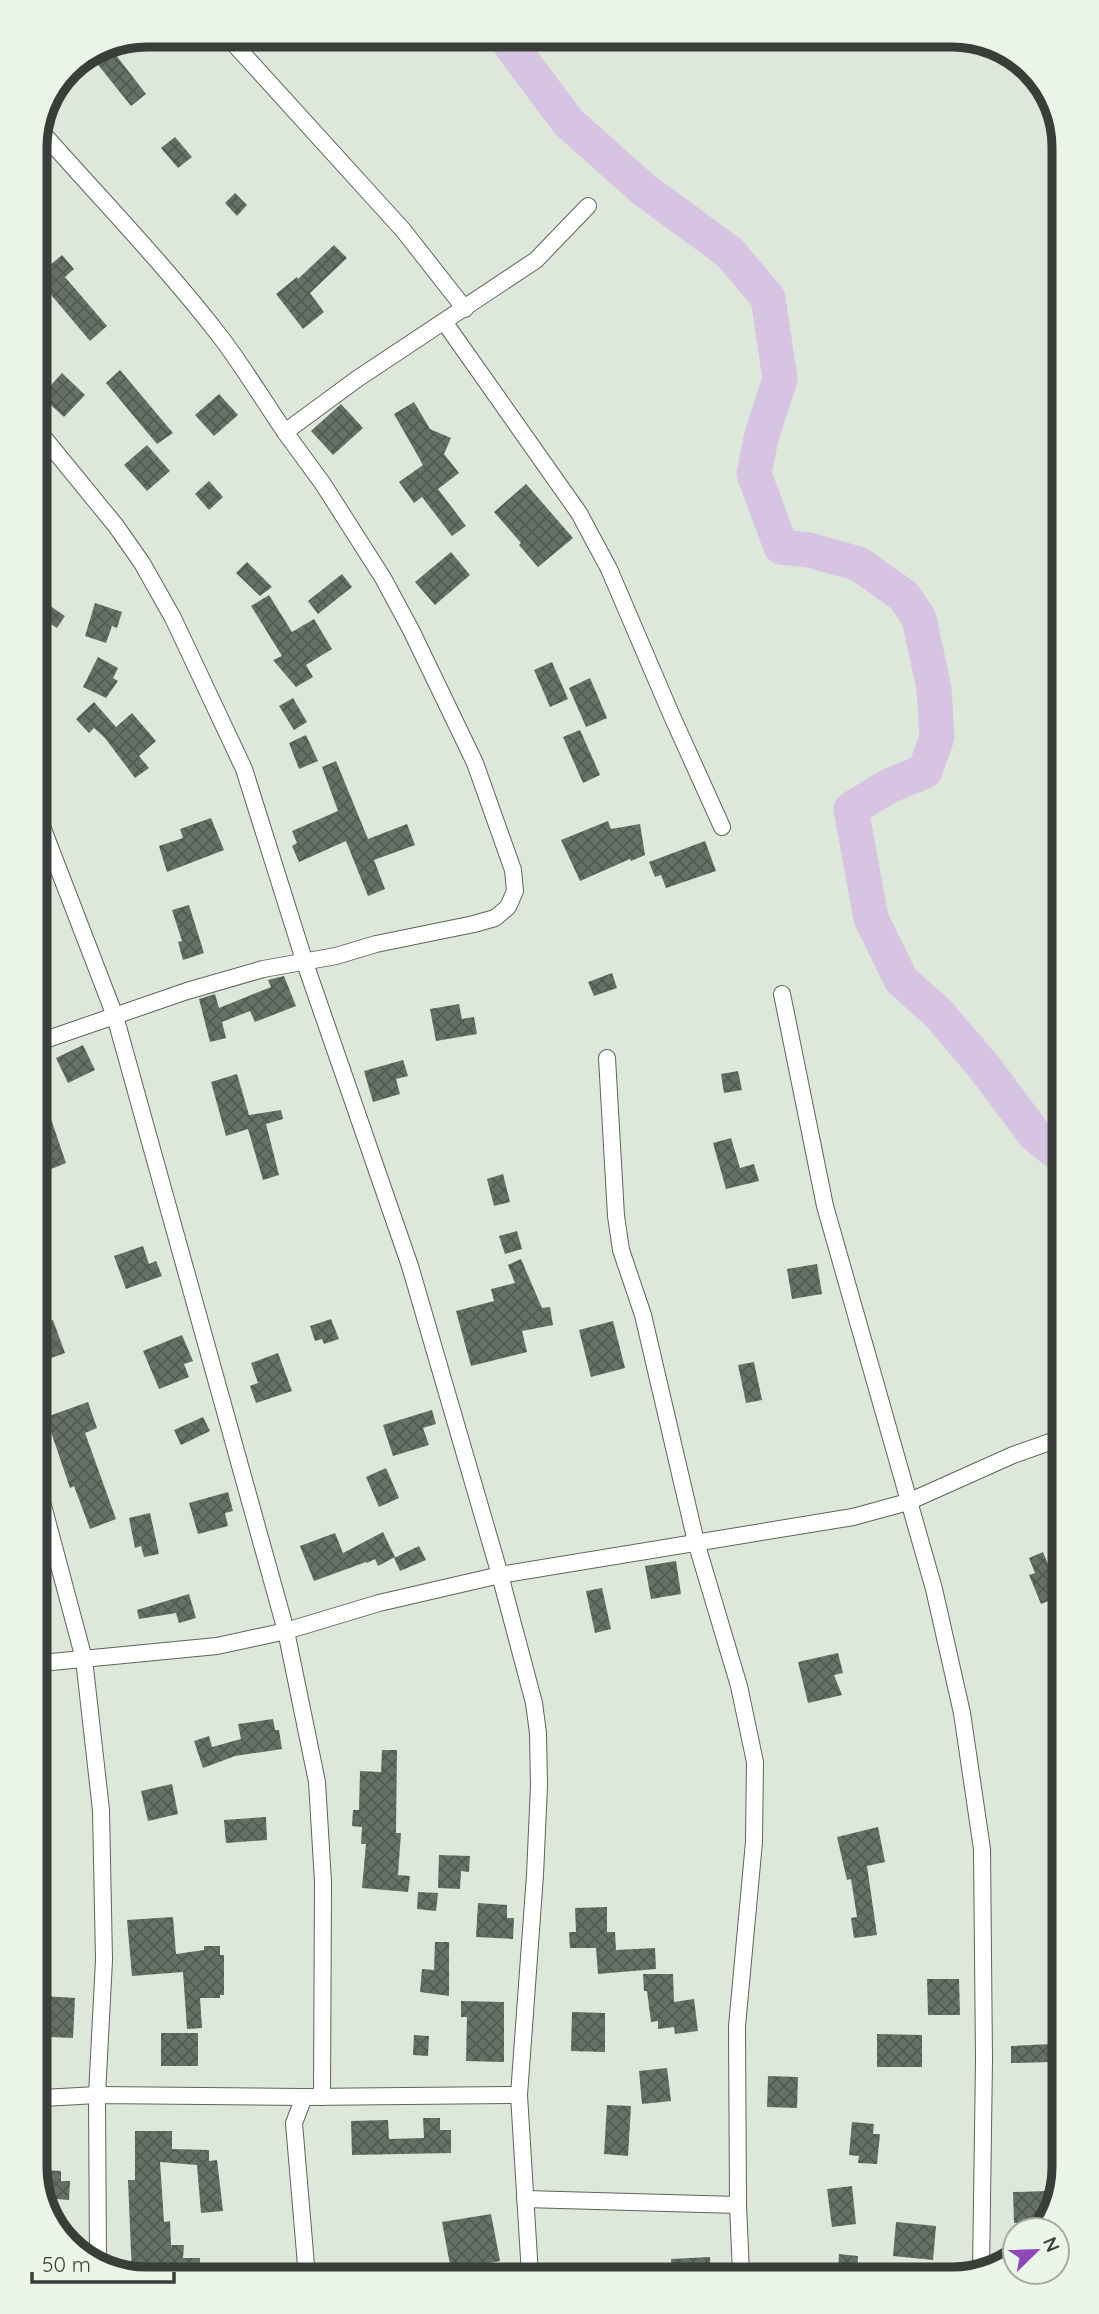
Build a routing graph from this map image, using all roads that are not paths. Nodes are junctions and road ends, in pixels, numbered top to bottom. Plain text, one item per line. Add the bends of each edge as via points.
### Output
1 (237, 47) edge
2 (48, 138) edge
3 (588, 206) dead end
4 (465, 309) junction
5 (445, 323) junction
6 (285, 432) junction
7 (47, 441) edge
8 (722, 827) dead end
9 (47, 839) edge
10 (305, 962) junction
11 (782, 994) dead end
12 (115, 1016) junction
13 (47, 1039) edge
14 (607, 1058) dead end
15 (1052, 1441) edge
16 (908, 1502) junction
17 (47, 1521) edge
18 (696, 1542) junction
19 (500, 1575) junction
20 (286, 1631) junction
21 (84, 1660) junction
22 (47, 1663) edge
23 (97, 2095) junction
24 (519, 2095) junction
25 (273, 2097) junction
26 (304, 2097) junction
27 (321, 2097) junction
28 (47, 2098) edge
29 (294, 2123) junction
30 (525, 2199) junction
31 (738, 2205) junction
32 (98, 2253) edge
33 (981, 2262) edge
34 (306, 2267) edge
35 (529, 2267) edge
36 (741, 2267) edge

1 - 4 street via 403,230
2 - 6 street via 221,337
3 - 4 street via 536,260
4 - 5 street
5 - 6 street
5 - 8 street via 579,513 609,569
6 - 10 street via 355,533 417,642 475,763 513,870 514,891 508,907 495,918
7 - 10 street via 116,526 173,618 244,769
9 - 12 street
10 - 12 street via 263,969
10 - 19 street via 410,1266
11 - 16 street via 825,1206
12 - 13 street
12 - 20 street
14 - 18 street via 621,1250 643,1315
15 - 16 street
16 - 18 street via 804,1527
16 - 33 street via 934,1589 962,1713 982,1849
17 - 21 street
18 - 19 street
18 - 31 street via 739,1686 755,1762 754,1842 737,2026
19 - 20 street via 379,1603
19 - 24 street via 538,1733 535,1875
20 - 21 street via 217,1646
20 - 27 street via 317,1782 323,1882
21 - 22 street
21 - 23 street via 102,1810 104,1960
23 - 25 street
23 - 28 street
23 - 32 street
24 - 27 street
24 - 30 street
25 - 26 street
25 - 29 street
26 - 27 street
26 - 29 street
29 - 34 street
30 - 31 street
30 - 35 street
31 - 36 street

